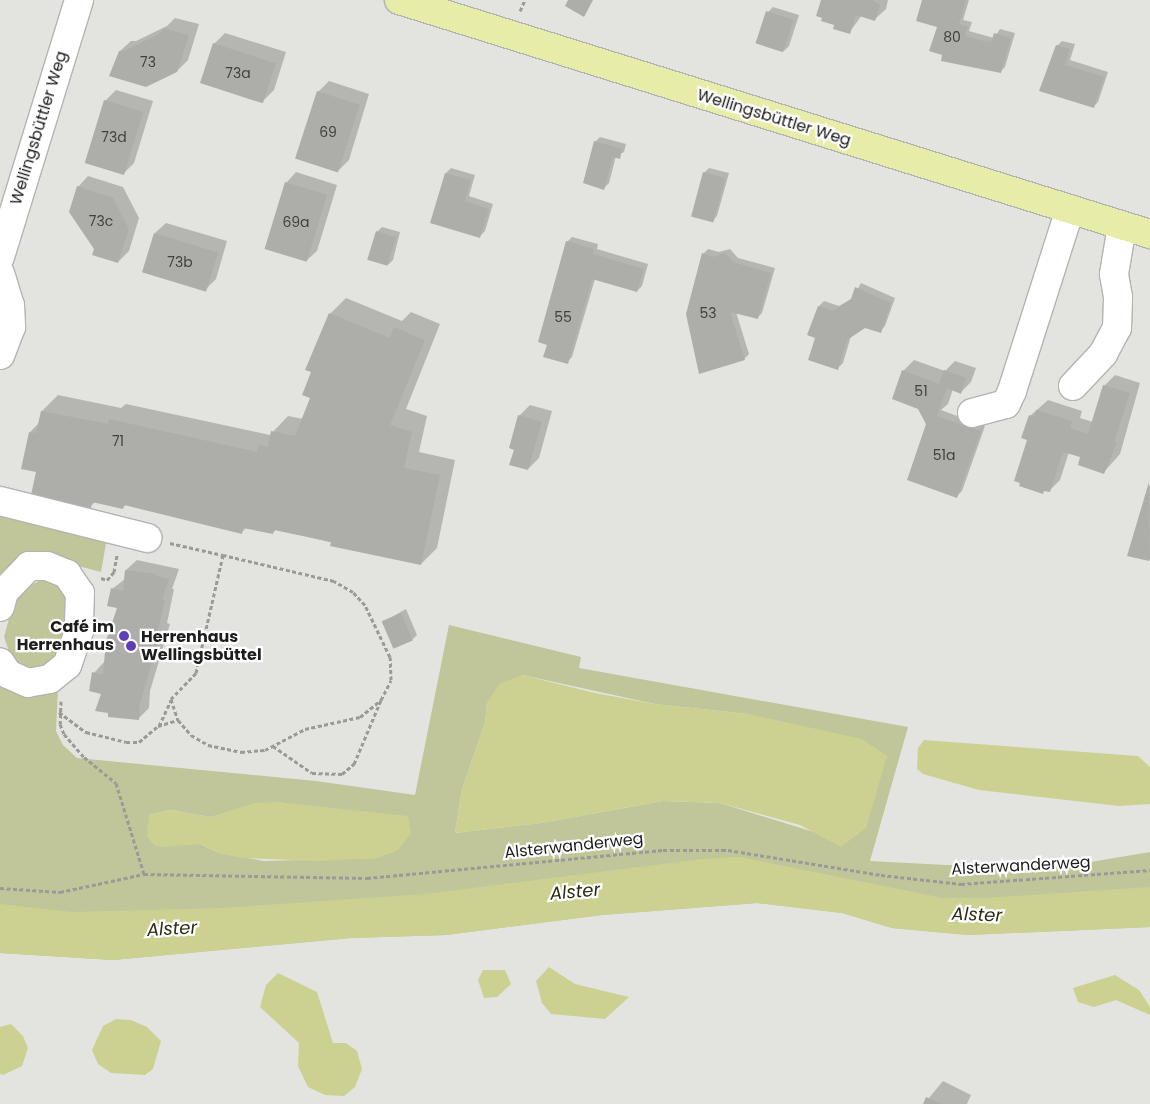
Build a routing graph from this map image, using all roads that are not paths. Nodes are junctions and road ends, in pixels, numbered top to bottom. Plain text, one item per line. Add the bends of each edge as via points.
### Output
1 (79, 0) edge
2 (399, 0) edge
3 (1070, 209) junction
4 (1122, 226) junction
5 (1150, 234) edge
6 (0, 257) edge
7 (0, 274) edge
8 (1, 350) edge
9 (1073, 386) dead end
10 (972, 412) dead end
11 (0, 501) edge
12 (135, 535) road end
13 (0, 607) edge
14 (0, 662) edge

1 - 6 street, Wellingsbüttler Weg
2 - 3 main road, Wellingsbüttler Weg
3 - 4 main road, Wellingsbüttler Weg
3 - 10 street via 1012,392 1006,404
4 - 5 main road, Wellingsbüttler Weg
4 - 9 street via 1114,274 1118,298 1117,328 1103,354
7 - 8 street via 10,305 12,327
11 - 12 street
13 - 14 street via 4,592 29,566 47,566 67,574 80,593 80,631 67,665 50,679 28,683 8,674

